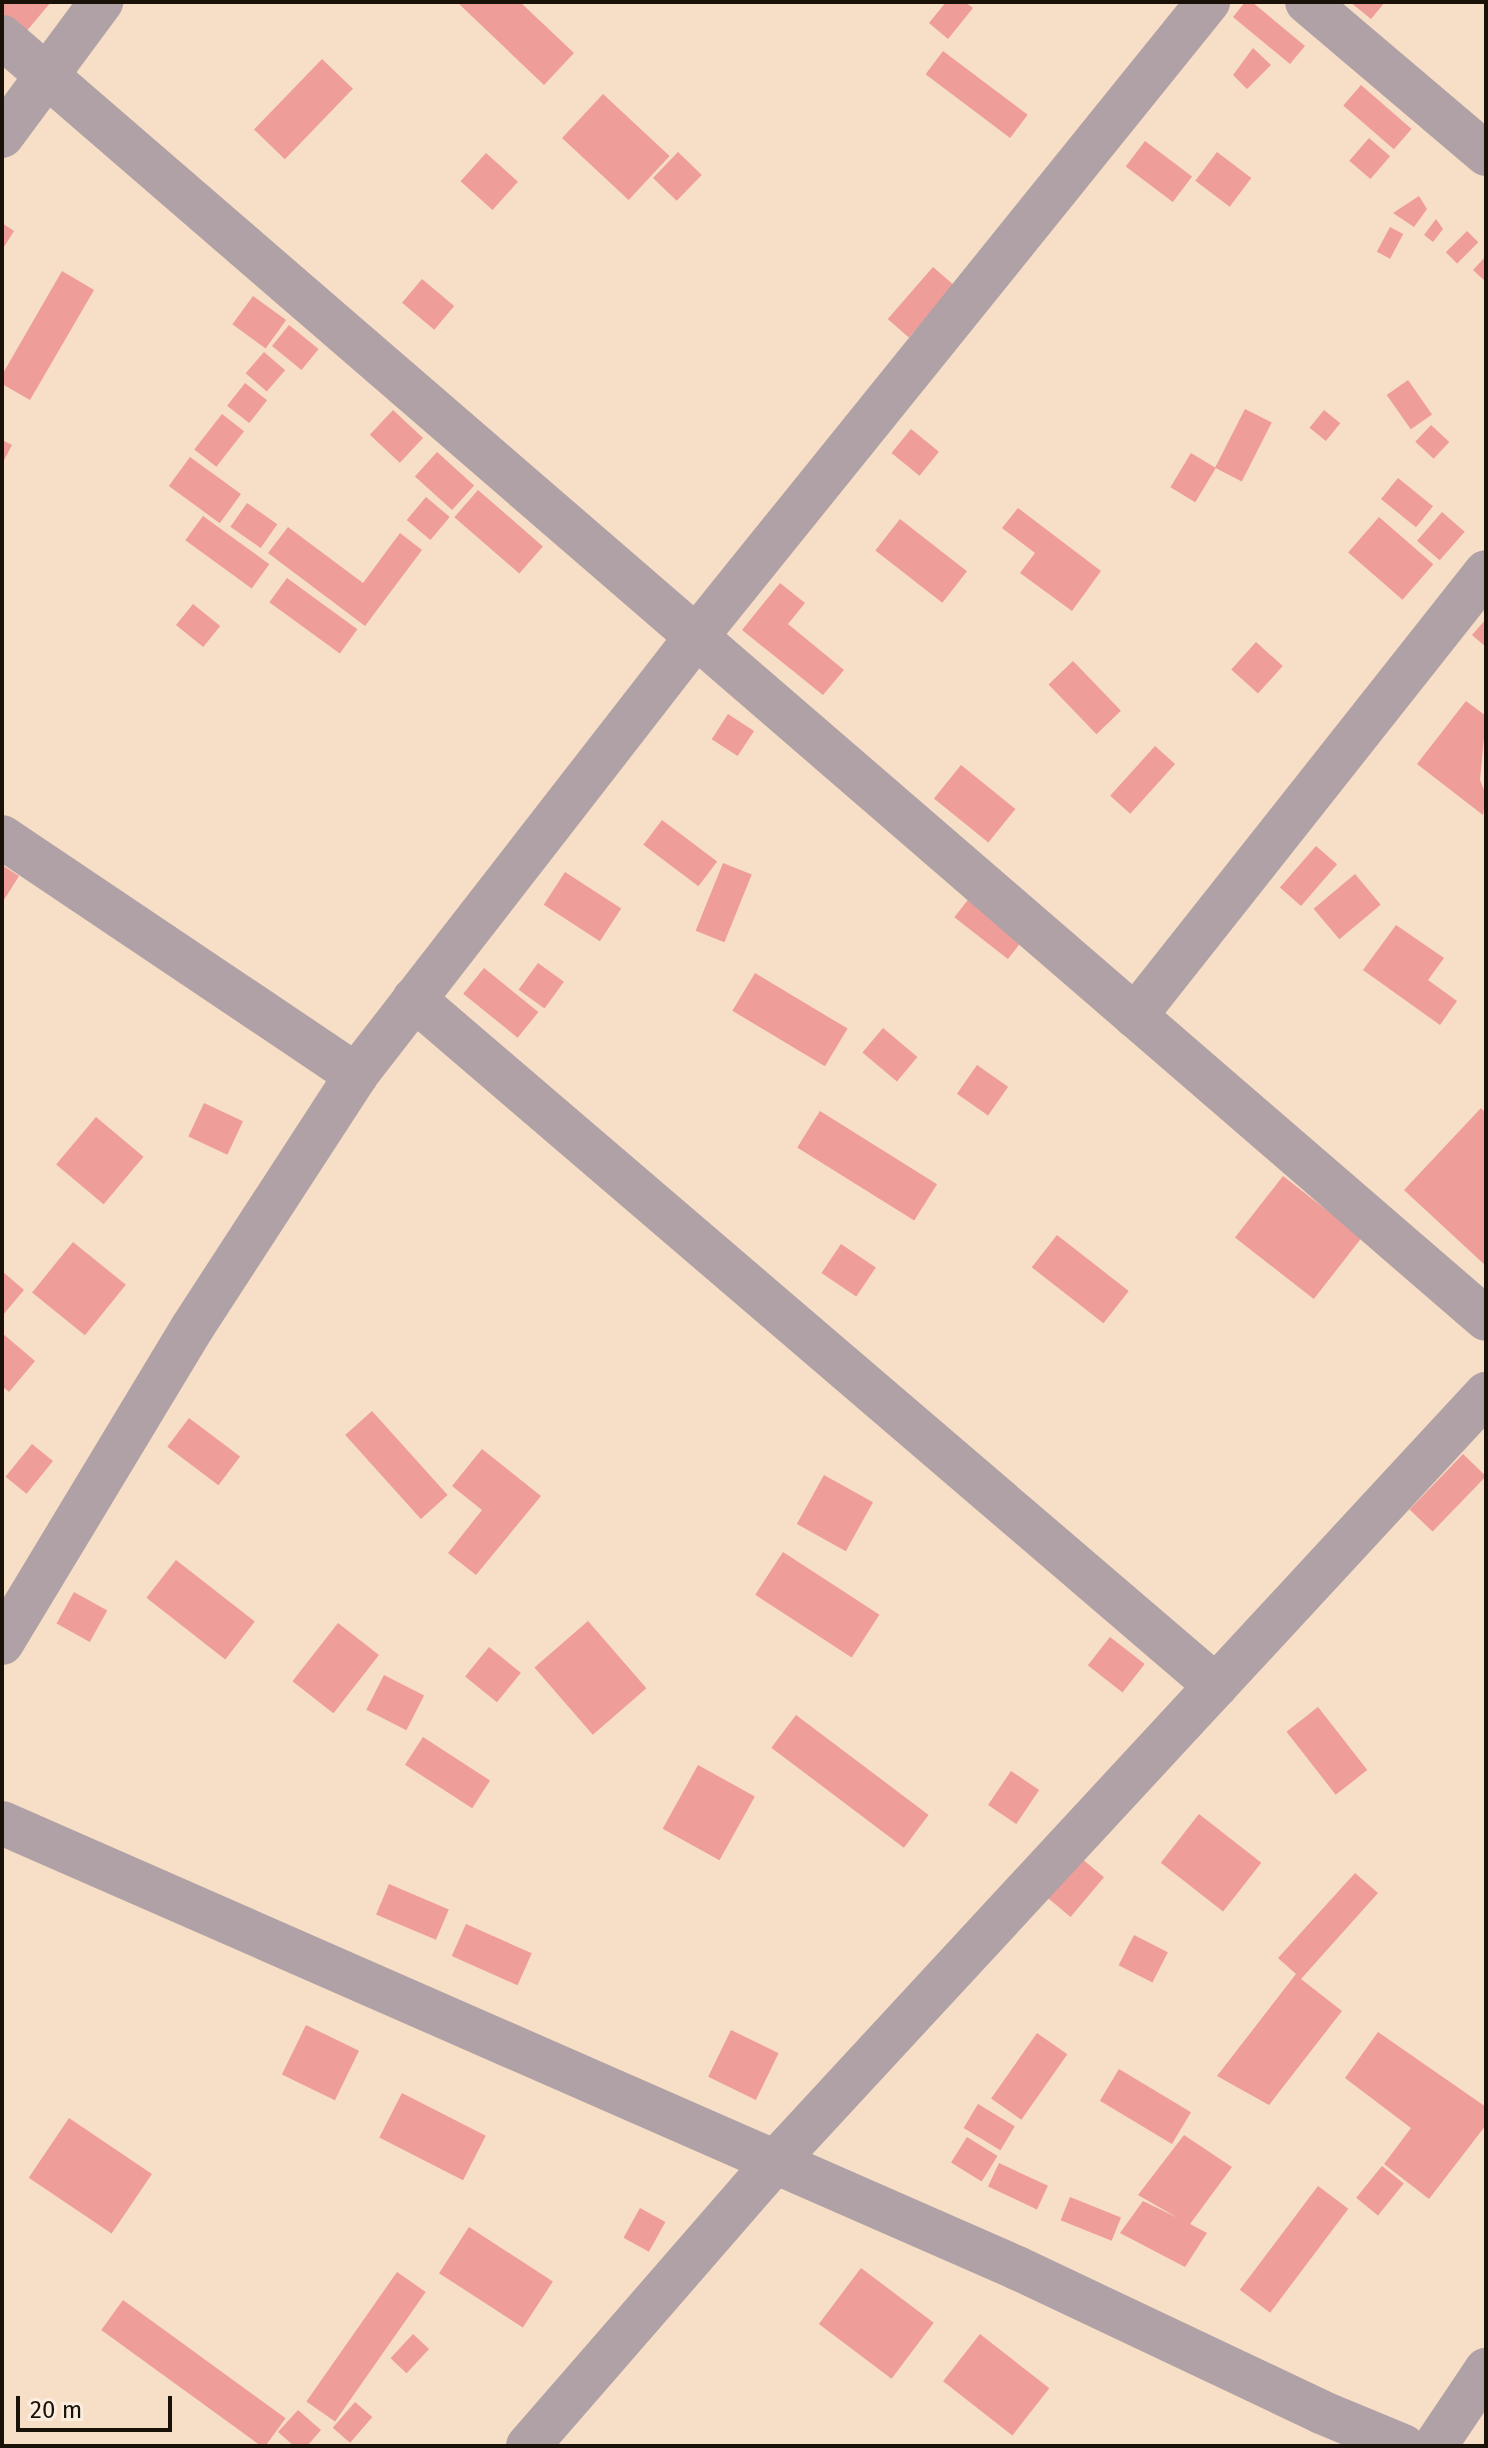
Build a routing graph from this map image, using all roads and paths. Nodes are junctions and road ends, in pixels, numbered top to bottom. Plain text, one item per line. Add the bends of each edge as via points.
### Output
1 (101, 2) edge
2 (1208, 2) edge
3 (1307, 2) edge
4 (2, 37) edge
5 (46, 74) junction
6 (2, 136) edge
7 (1486, 154) edge
8 (1486, 572) edge
9 (696, 637) junction
10 (2, 837) edge
11 (414, 999) junction
12 (1135, 1016) junction
13 (356, 1075) junction
14 (1486, 1319) edge
15 (1486, 1394) edge
16 (2, 1643) edge
17 (1216, 1686) junction
18 (2, 1823) edge
19 (775, 2162) junction
20 (1486, 2370) edge
21 (1312, 2429) edge
22 (528, 2446) edge
23 (1403, 2446) edge
24 (1435, 2446) edge

1 - 5 street
2 - 9 street
3 - 7 street
4 - 5 street
5 - 6 street
5 - 9 street
8 - 12 street
9 - 11 street
9 - 12 street
10 - 13 street
11 - 13 street
11 - 17 street
12 - 14 street
13 - 16 street via 192,1328
15 - 17 street
17 - 19 street
18 - 19 street
19 - 21 street via 1017,2268
19 - 22 street
20 - 24 street
21 - 23 street

